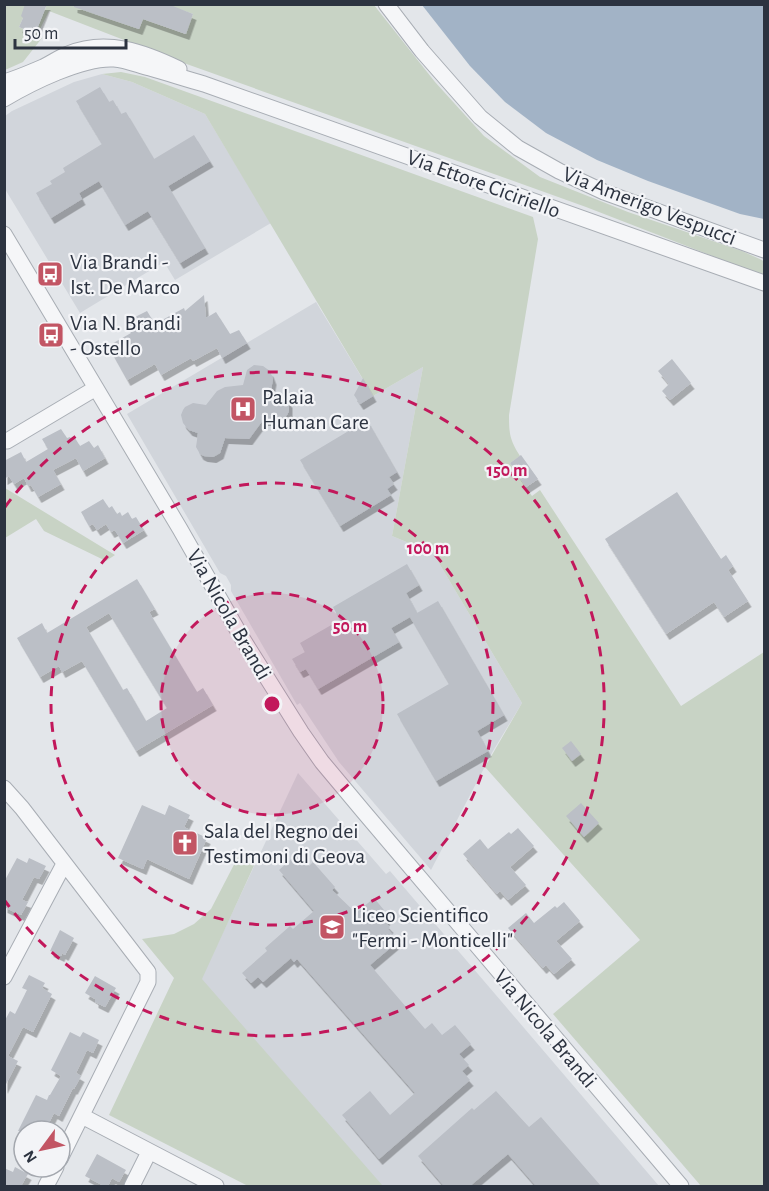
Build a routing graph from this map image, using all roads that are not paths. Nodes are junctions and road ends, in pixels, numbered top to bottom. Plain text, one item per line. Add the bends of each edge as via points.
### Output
1 (386, 4) edge
2 (4, 82) edge
3 (204, 84) junction
4 (4, 99) edge
5 (4, 234) edge
6 (765, 250) edge
7 (765, 283) edge
8 (96, 388) junction
9 (7, 441) dead end
10 (4, 788) edge
11 (64, 864) junction
12 (4, 977) edge
13 (82, 1116) junction
14 (72, 1136) edge
15 (149, 1152) junction
16 (132, 1186) edge
17 (216, 1186) edge
18 (681, 1186) edge

1 - 6 street, Via Amerigo Vespucci via 480,117 518,148 604,192
2 - 3 street, Via Ettore Ciciriello via 67,54 102,46 156,58
3 - 4 street, Via Ettore Ciciriello via 113,59 67,70
3 - 7 street, Via Ettore Ciciriello
5 - 8 street, Via Nicola Brandi
8 - 9 street
8 - 18 street, Via Nicola Brandi via 242,638 322,762
10 - 11 street
11 - 12 street
11 - 13 street via 148,972 148,982
13 - 14 street
13 - 15 street
15 - 16 street
15 - 17 street

